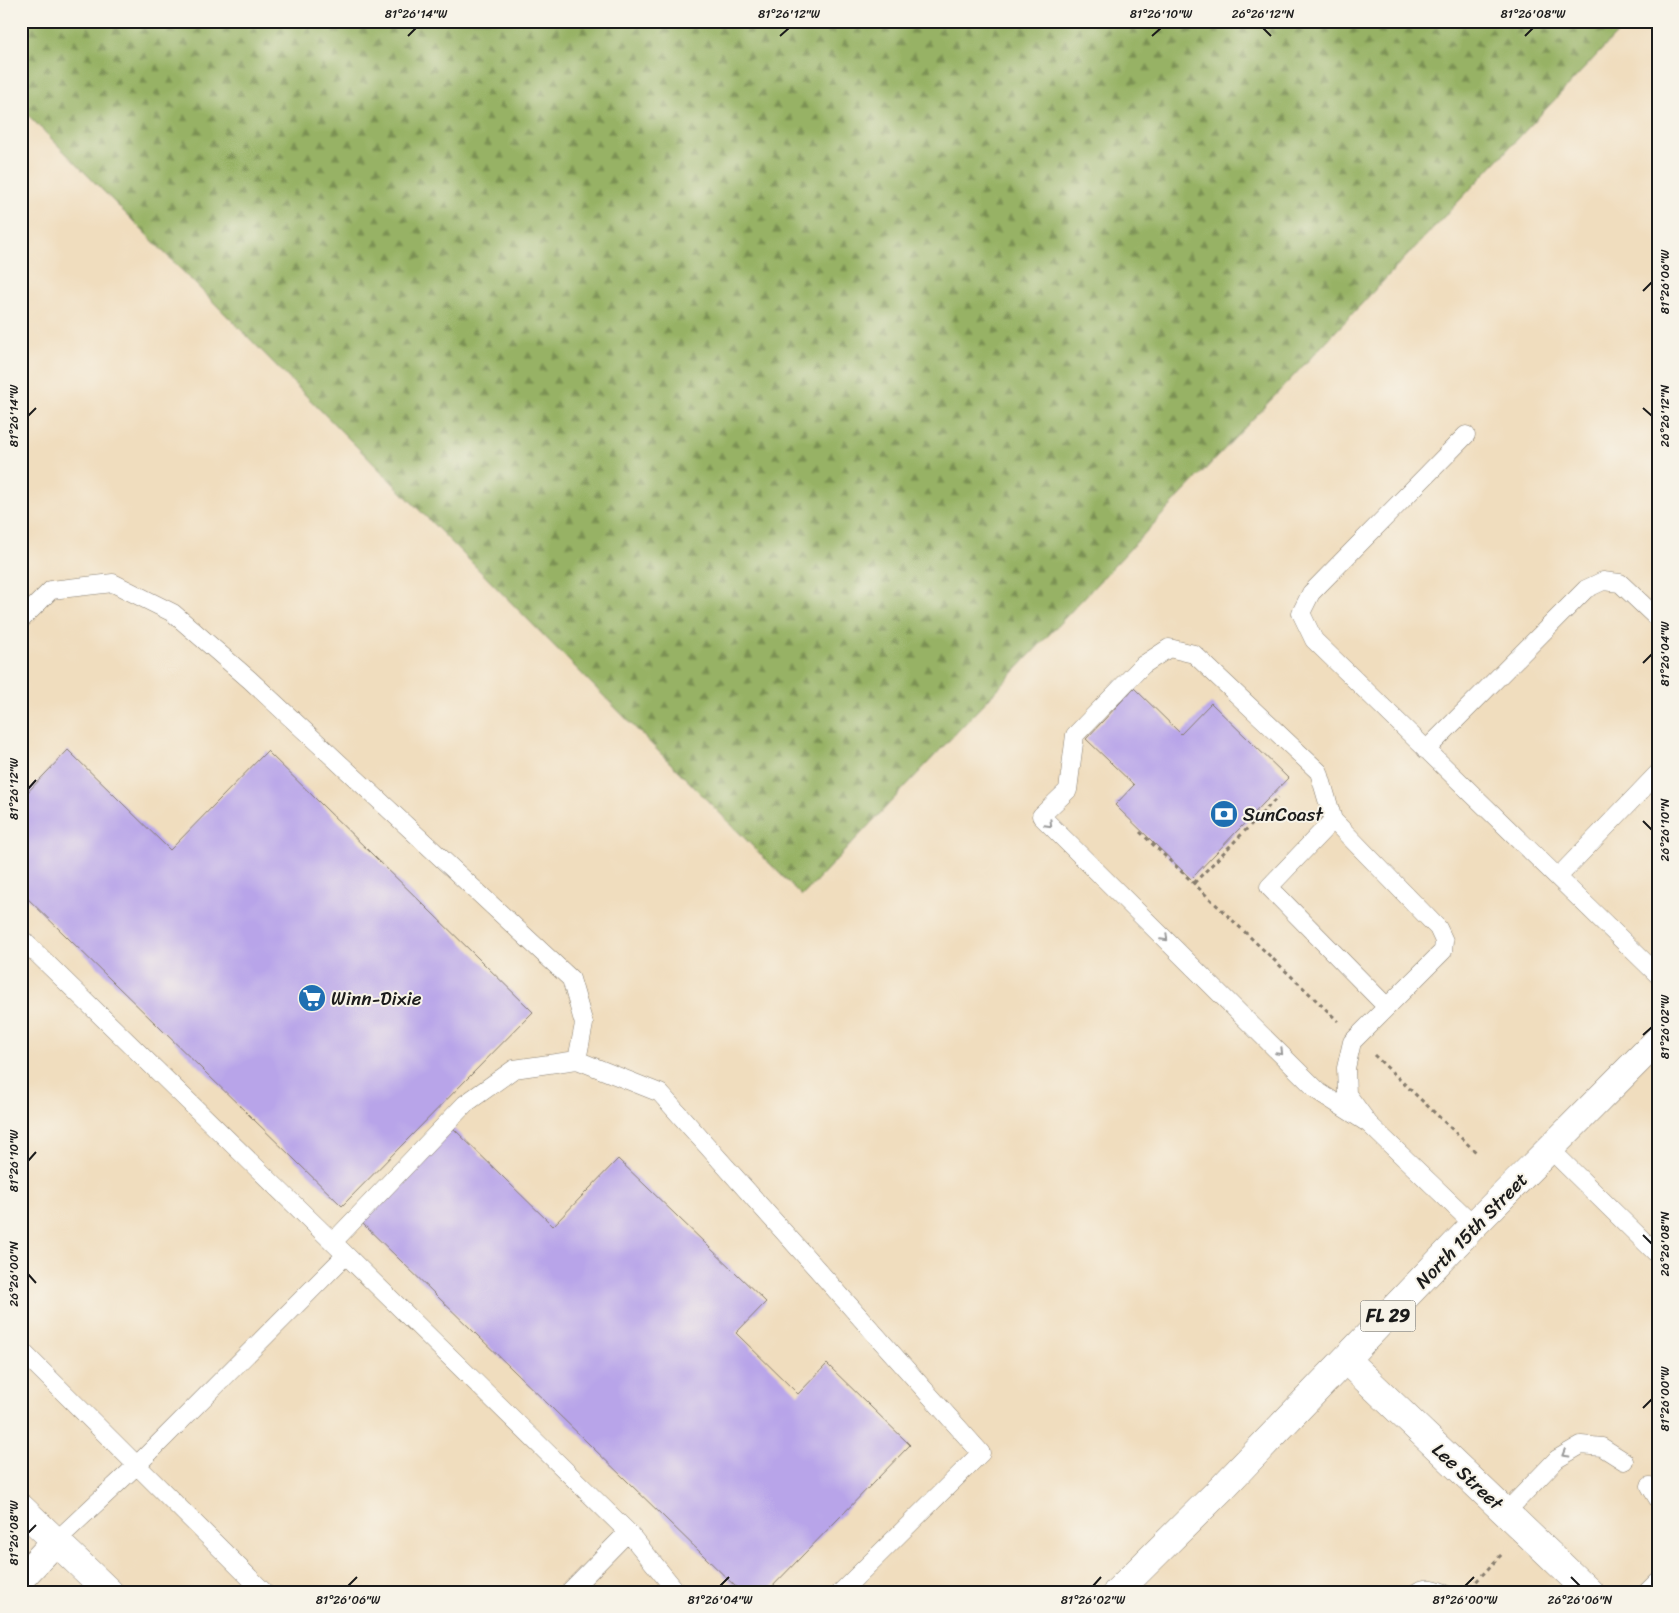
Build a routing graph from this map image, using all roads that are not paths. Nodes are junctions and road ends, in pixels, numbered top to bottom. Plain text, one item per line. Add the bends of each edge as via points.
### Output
1 (1466, 435) dead end
2 (1658, 619) edge
3 (21, 620) edge
4 (1426, 750) junction
5 (1658, 773) edge
6 (1333, 820) junction
7 (1558, 877) junction
8 (21, 938) edge
9 (1658, 975) edge
10 (1387, 1007) junction
11 (1654, 1051) edge
12 (577, 1060) junction
13 (1369, 1124) junction
14 (1550, 1149) junction
15 (1474, 1225) junction
16 (333, 1242) junction
17 (1658, 1254) edge
18 (346, 1255) junction
19 (21, 1350) edge
20 (1346, 1360) junction
21 (1624, 1461) dead end
22 (137, 1465) junction
23 (21, 1508) edge
24 (1506, 1512) junction
25 (628, 1532) junction
26 (56, 1541) junction
27 (21, 1578) edge
28 (1658, 1581) edge
29 (109, 1592) edge
30 (264, 1592) edge
31 (568, 1592) edge
32 (677, 1592) edge
33 (841, 1592) edge
34 (1116, 1592) edge
35 (1417, 1592) edge
36 (1442, 1592) edge
37 (1589, 1592) edge
38 (1647, 1592) edge

1 - 4 lane via 1311,593 1301,613 1314,640
2 - 4 lane via 1620,583 1603,581 1586,589
3 - 12 lane via 51,590 113,583 173,613 250,680 571,979 584,1024
4 - 7 lane
5 - 7 lane
6 - 10 lane via 1438,928 1444,941 1443,951
6 - 10 lane via 1269,887
6 -> 13 lane via 1319,772 1194,654 1169,648 1143,665 1075,735 1068,790 1041,816 1319,1092
7 - 9 lane
8 - 16 lane
10 - 13 lane via 1352,1042 1346,1068 1347,1094
11 - 14 main road, North 15th Street / FL 29
12 - 16 lane via 514,1069 465,1104
12 - 33 lane via 660,1093 981,1453
13 - 15 lane
14 - 15 main road, North 15th Street / FL 29
14 - 17 lane
15 - 20 main road, North 15th Street / FL 29
16 - 18 lane
18 - 22 lane
18 - 25 lane
19 - 22 lane
20 - 24 main road, Lee Street
20 - 34 main road, North 15th Street / FL 29
21 -> 24 lane via 1602,1447 1581,1445 1557,1459
22 - 26 lane
22 - 30 lane
23 - 26 main road
24 - 37 main road, Lee Street
25 - 31 lane
25 - 32 lane
26 - 27 main road
26 - 29 main road
28 - 38 lane
35 - 36 lane via 1423,1588

